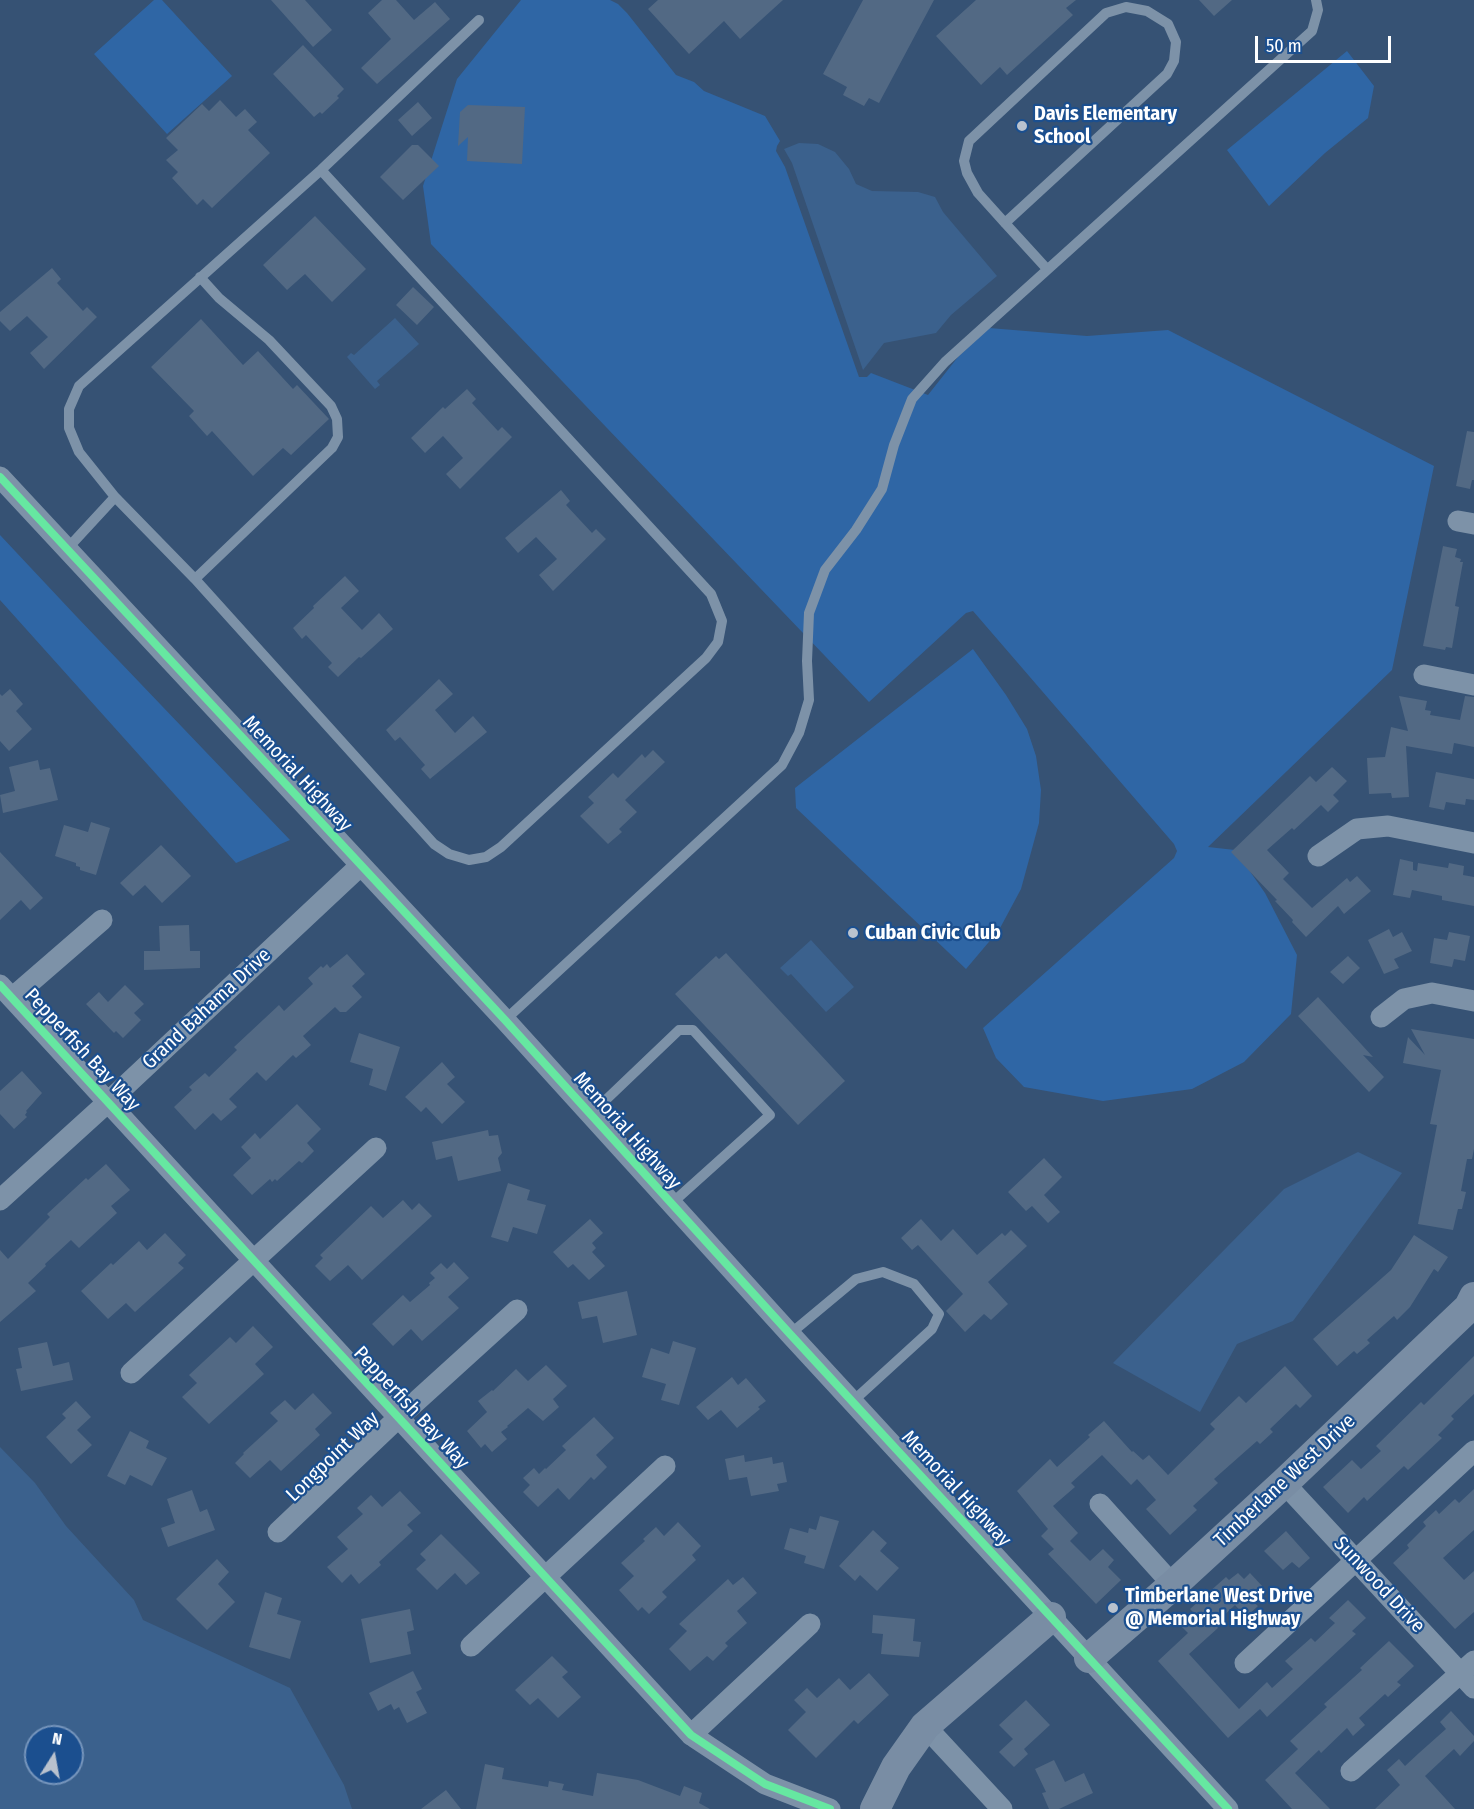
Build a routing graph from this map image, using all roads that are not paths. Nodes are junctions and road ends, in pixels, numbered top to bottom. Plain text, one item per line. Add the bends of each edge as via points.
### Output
1 (1316, 0) edge
2 (479, 20) dead end
3 (321, 170) junction
4 (1005, 224) junction
5 (1047, 269) junction
6 (200, 277) junction
7 (0, 477) edge
8 (115, 497) junction
9 (67, 549) junction
10 (195, 579) junction
11 (1424, 675) dead end
12 (1474, 685) edge
13 (1474, 843) edge
14 (1318, 856) dead end
15 (360, 866) junction
16 (102, 920) dead end
17 (6, 992) edge
18 (1474, 1001) edge
19 (1381, 1017) dead end
20 (505, 1020) junction
21 (108, 1102) junction
22 (590, 1115) junction
23 (376, 1148) dead end
24 (0, 1200) edge
25 (671, 1204) junction
26 (253, 1261) junction
27 (1474, 1297) edge
28 (517, 1310) dead end
29 (790, 1334) junction
30 (130, 1373) dead end
31 (852, 1402) junction
32 (398, 1418) junction
33 (1474, 1451) edge
34 (665, 1466) dead end
35 (1284, 1483) junction
36 (1100, 1504) dead end
37 (278, 1532) dead end
38 (1356, 1560) junction
39 (544, 1577) junction
40 (1173, 1585) junction
41 (1051, 1617) junction
42 (810, 1624) dead end
43 (471, 1646) dead end
44 (1089, 1658) junction
45 (1245, 1663) dead end
46 (1470, 1674) edge
47 (925, 1726) junction
48 (691, 1735) junction
49 (1351, 1771) dead end
50 (830, 1809) edge
51 (875, 1809) edge
52 (1002, 1809) edge
53 (1228, 1809) edge

1 - 5 lane via 1318,10 1312,31
2 - 3 lane
3 - 6 lane
3 - 10 lane via 711,594 722,621 718,642 706,658 501,847 486,857 469,860 434,844
4 - 4 lane via 1167,74 1174,61 1176,42 1167,24 1147,11 1126,7 1106,13 969,141 964,161 967,173 978,193
4 - 5 lane
5 - 20 lane via 945,362 912,399 882,489 825,570 809,613 809,700 799,733 782,765
6 - 8 lane via 79,386 69,410 69,428 79,452
6 - 10 lane via 269,340 331,406 338,437
7 - 9 street, Memorial Highway
8 - 9 lane
8 - 10 lane
9 - 15 street, Memorial Highway
11 - 12 street
13 - 14 street via 1388,826 1357,829
15 - 20 street, Memorial Highway
15 - 21 street, Grand Bahama Drive
16 - 17 street
17 - 21 street, Pepperfish Bay Way
18 - 19 street via 1432,993 1404,999
20 - 22 street, Memorial Highway
21 - 24 street, Grand Bahama Drive
21 - 26 street, Pepperfish Bay Way
22 - 25 street, Memorial Highway
22 - 25 lane via 679,1030 693,1030 770,1115
23 - 26 street
25 - 29 street, Memorial Highway
26 - 30 street
26 - 32 street, Pepperfish Bay Way
27 - 35 street, Timberlane West Drive via 1469,1307
28 - 32 street, Longpoint Way
29 - 31 street, Memorial Highway
29 - 31 lane via 856,1279 883,1272 914,1284 939,1314 932,1329
31 - 41 street, Memorial Highway
32 - 37 street, Longpoint Way
32 - 39 street, Pepperfish Bay Way
33 - 38 street
34 - 39 street
35 - 38 street, Sunwood Drive
35 - 40 street, Timberlane West Drive
36 - 40 street
38 - 45 street
38 - 46 street, Sunwood Drive
39 - 43 street
39 - 48 street, Pepperfish Bay Way
40 - 44 street, Timberlane West Drive
41 - 44 street, Memorial Highway
41 - 47 street
42 - 48 street
44 - 53 street, Memorial Highway
46 - 49 street
47 - 51 street via 896,1767
47 - 52 street
48 - 50 street, Pepperfish Bay Way via 765,1784

